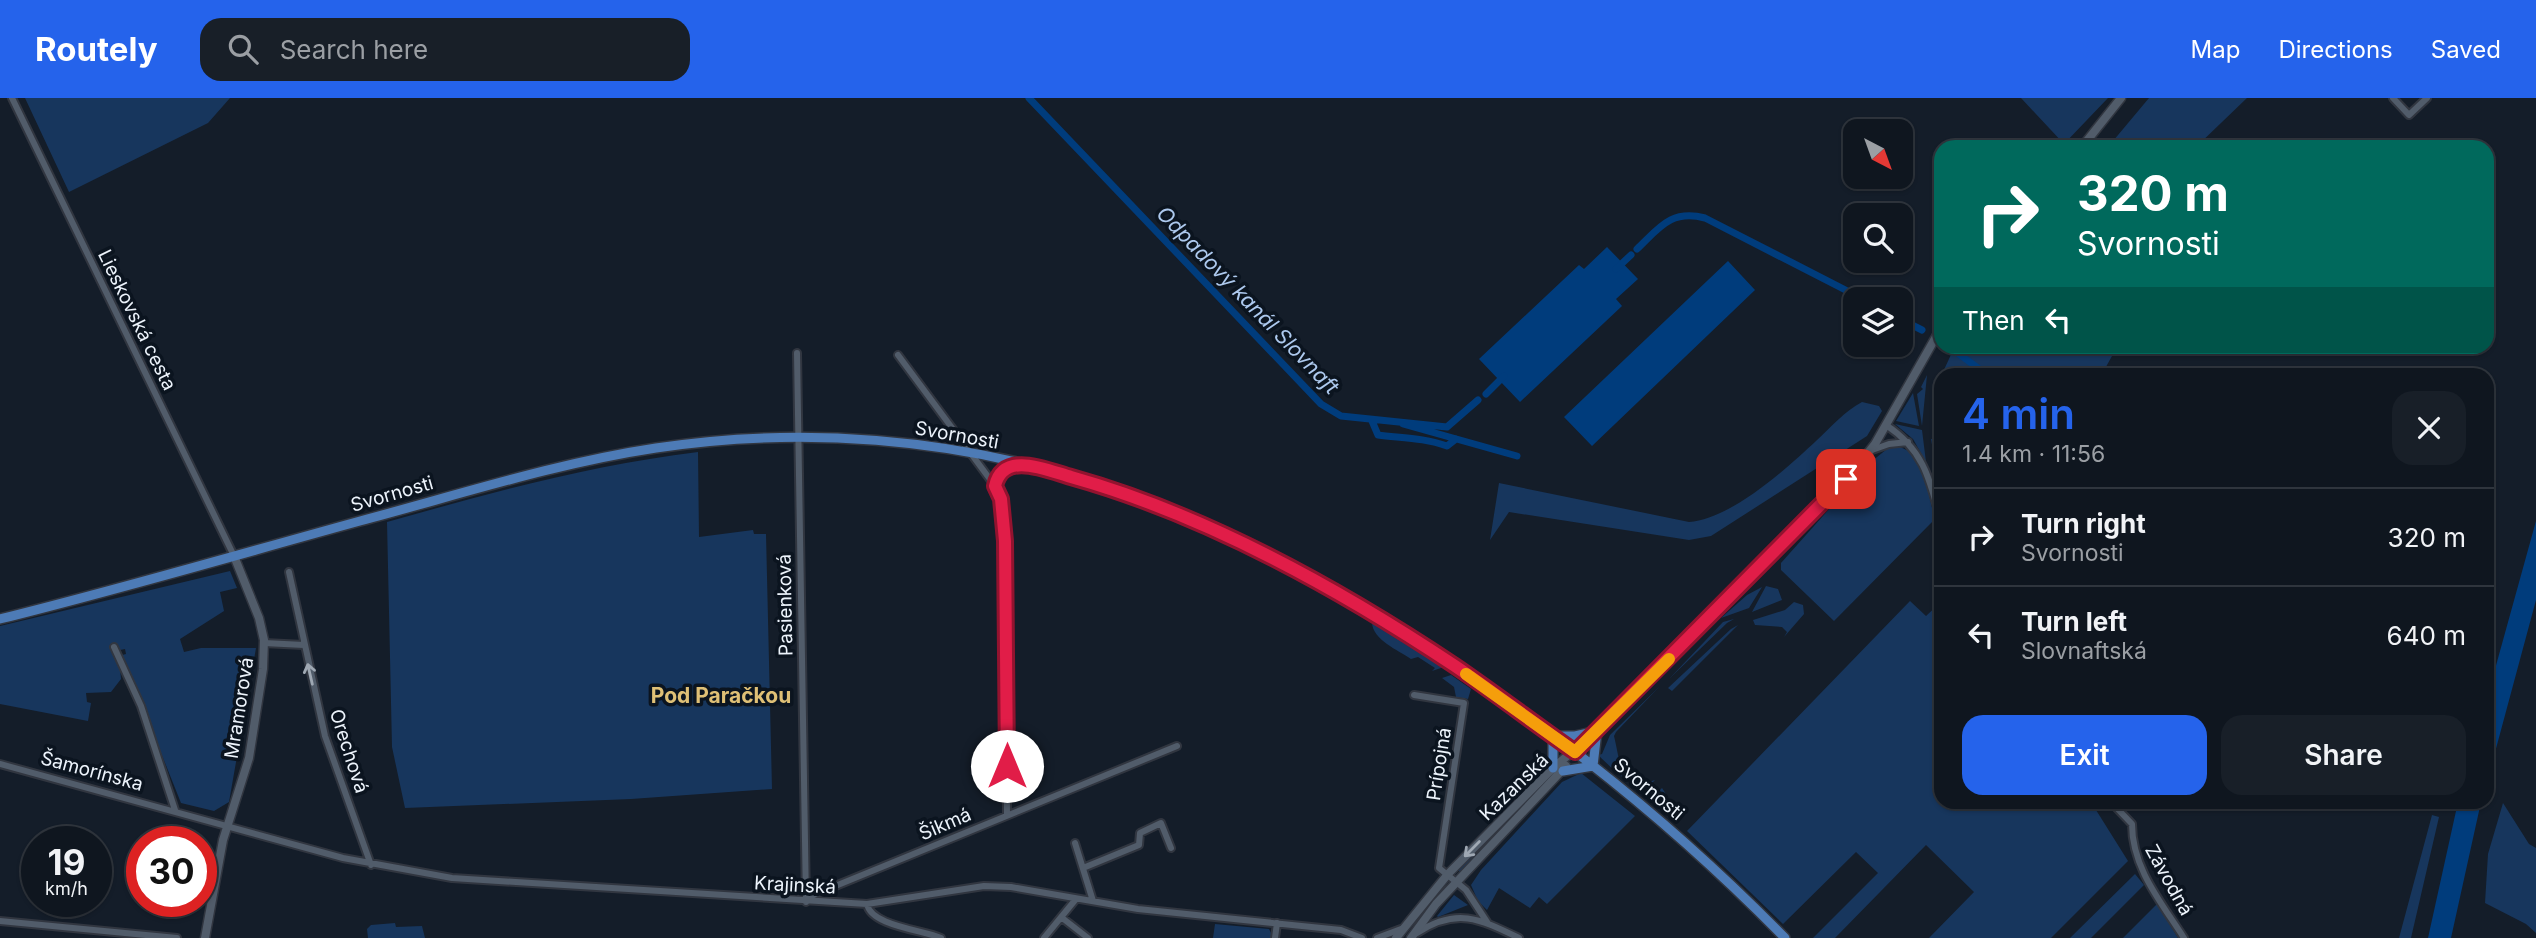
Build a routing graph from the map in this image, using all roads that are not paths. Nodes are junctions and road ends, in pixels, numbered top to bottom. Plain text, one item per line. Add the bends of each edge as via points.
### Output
1 (12, 98) edge
2 (2121, 98) edge
3 (2393, 98) edge
4 (2427, 98) edge
5 (2087, 140) edge
6 (1934, 340) edge
7 (797, 353) dead end
8 (898, 355) dead end
9 (1886, 425) junction
10 (798, 438) junction
11 (1908, 442) junction
12 (1870, 451) junction
13 (969, 453) junction
14 (1015, 463) junction
15 (995, 486) junction
16 (1934, 499) edge
17 (234, 556) junction
18 (289, 572) dead end
19 (0, 618) edge
20 (264, 643) junction
21 (304, 645) junction
22 (114, 647) dead end
23 (1414, 695) dead end
24 (1597, 731) junction
25 (1553, 736) junction
26 (1177, 746) dead end
27 (1575, 752) junction
28 (0, 764) edge
29 (1593, 766) junction
30 (1553, 768) junction
31 (1563, 771) junction
32 (2118, 809) edge
33 (174, 810) junction
34 (1007, 815) junction
35 (227, 826) junction
36 (1076, 843) dead end
37 (1171, 848) dead end
38 (371, 865) junction
39 (1083, 868) junction
40 (1448, 874) junction
41 (1457, 882) junction
42 (1076, 899) junction
43 (806, 900) junction
44 (1093, 901) junction
45 (867, 904) junction
46 (1061, 918) junction
47 (0, 921) edge
48 (1487, 922) junction
49 (1277, 923) junction
50 (1402, 929) junction
51 (1412, 937) edge
52 (177, 938) edge
53 (205, 938) edge
54 (941, 938) edge
55 (1044, 938) edge
56 (1088, 938) edge
57 (1275, 938) edge
58 (1362, 938) edge
59 (1377, 938) edge
60 (1396, 938) edge
61 (1519, 938) edge
62 (1785, 938) edge
63 (2184, 938) edge

1 - 17 street, Lieskovská cesta
2 - 5 main road
3 - 4 street via 2409,115
6 - 9 main road
7 - 10 street, Pasienková
8 - 13 street
9 - 11 street
9 - 12 main road
10 - 13 main road, Svornosti via 889,441
10 - 17 main road, Svornosti via 711,442 620,454 485,486
10 - 43 street, Pasienková
11 - 12 street
11 - 16 street via 1924,467
12 - 24 main road
13 - 14 main road, Svornosti
13 - 15 street
14 - 15 street via 1004,469
14 - 25 main road, Svornosti via 1150,503 1258,552 1419,643
15 - 34 street via 1001,499 1005,541
17 - 19 main road, Svornosti
17 - 20 main road, Mramorová via 252,594
18 - 21 street, Orechová
20 - 21 street
20 - 35 main road, Mramorová via 251,747
38 -> 21 street, Orechová via 326,740
22 - 33 street, Šamorínska via 141,706
23 - 40 street, Prípojná via 1464,703 1439,868
24 - 25 main road
24 - 27 main road
24 - 29 main road
25 - 27 main road, Svornosti
25 - 30 main road
26 - 34 street, Šikmá
27 - 29 main road, Svornosti
27 - 30 main road, Kazanská
27 - 31 main road, Kazanská
28 - 33 street, Šamorínska
29 - 31 main road
29 - 62 main road, Svornosti via 1700,855
30 -> 40 main road, Kazanská
31 - 41 main road, Kazanská
32 - 63 street, Závodná via 2132,824 2132,847 2138,861
33 - 35 street, Šamorínska
34 - 43 street, Šikmá
35 - 38 street, Krajinská
35 - 53 main road, Mramorová
36 - 39 street
37 - 39 street via 1161,823 1140,833 1139,845
38 - 43 street, Krajinská via 452,878
39 - 44 street
40 - 41 street
40 - 50 main road, Kazanská
41 - 48 street
41 - 51 main road, Kazanská
42 - 44 street, Krajinská
42 - 45 street, Krajinská via 984,886
42 - 46 street
43 - 45 street, Krajinská
44 - 49 street, Krajinská
45 - 54 street via 871,914 883,920
46 - 55 street
46 - 56 street
47 - 52 street
48 - 51 street via 1449,917 1436,920
48 - 61 street
49 - 57 street
49 - 58 street, Krajinská via 1341,930
50 - 59 street
50 - 60 main road, Kazanská

